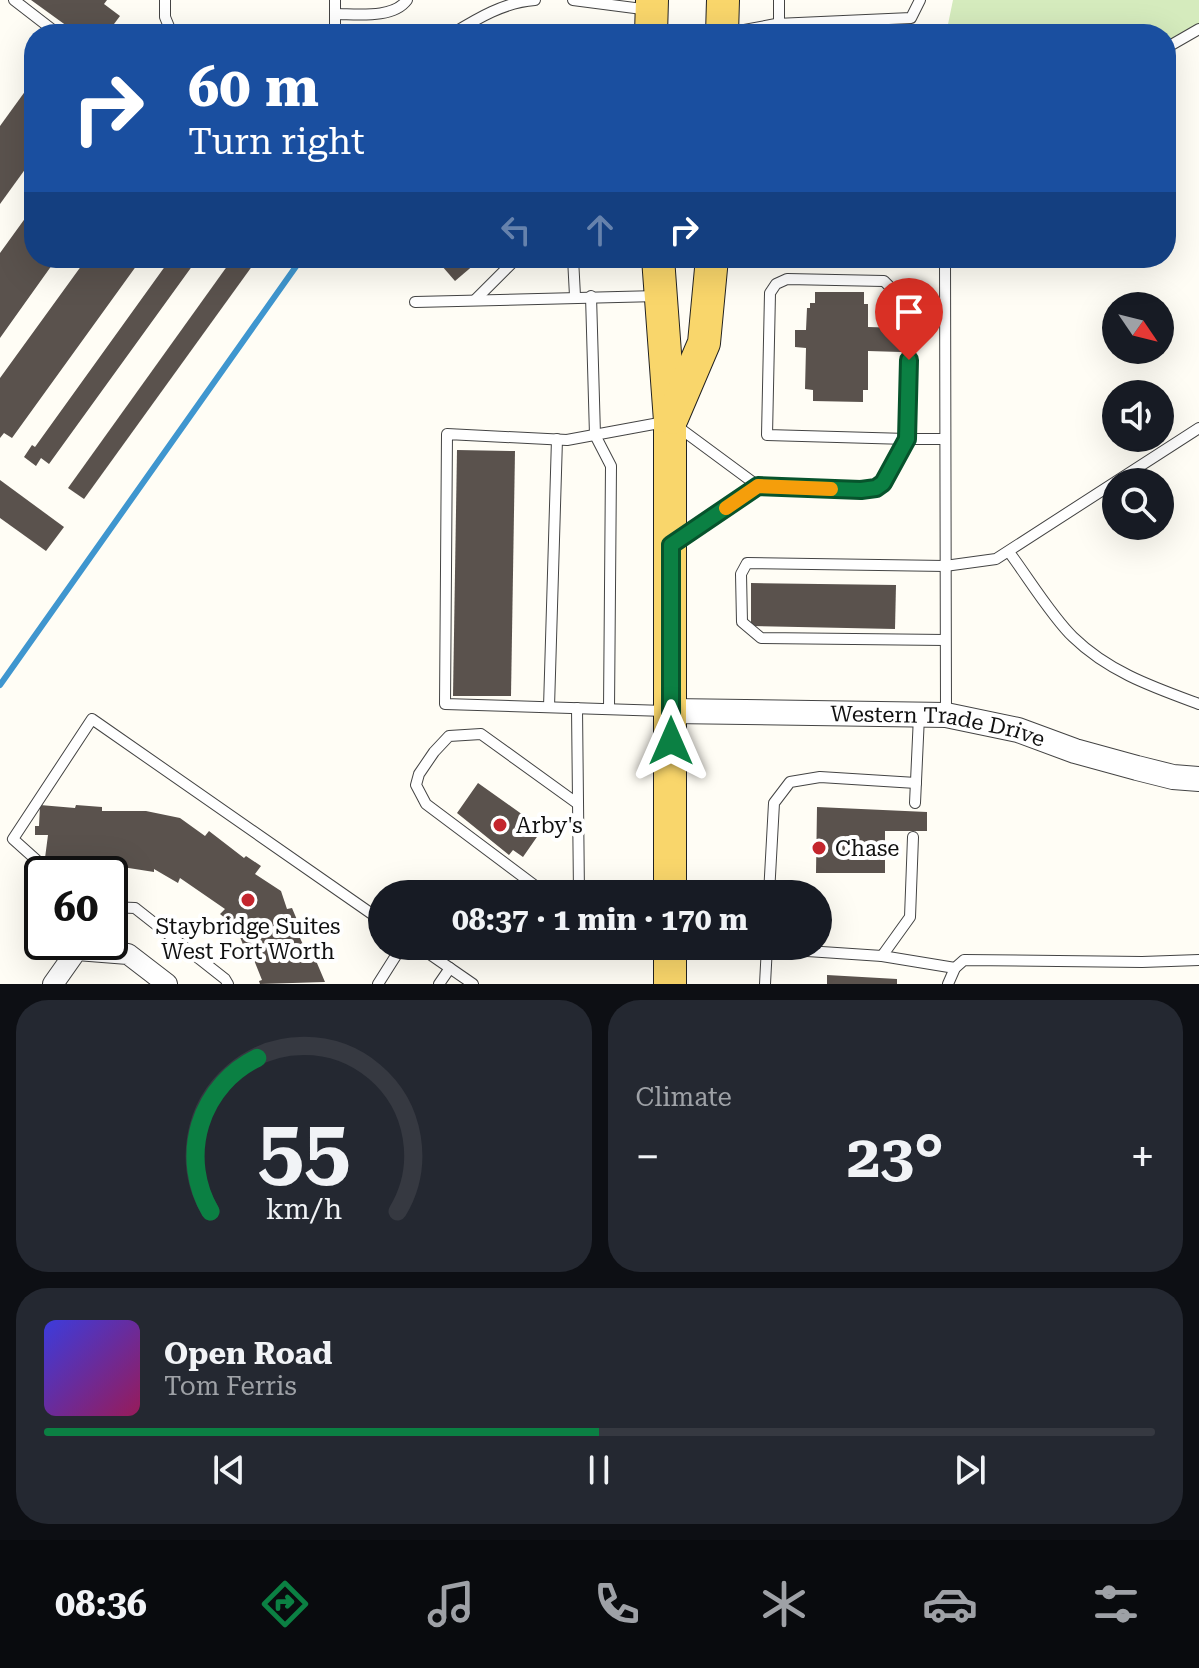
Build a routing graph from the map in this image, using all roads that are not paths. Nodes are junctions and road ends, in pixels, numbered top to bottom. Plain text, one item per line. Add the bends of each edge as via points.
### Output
1 (14, 0) edge
2 (165, 0) edge
3 (335, 0) edge
4 (407, 0) edge
5 (535, 0) edge
6 (573, 0) edge
7 (723, 0) edge
8 (779, 0) edge
9 (920, 0) edge
10 (335, 14) junction
11 (651, 15) edge
12 (45, 24) edge
13 (168, 24) edge
14 (335, 24) edge
15 (468, 24) edge
16 (722, 24) edge
17 (779, 24) joint
18 (1199, 29) edge
19 (1176, 42) edge
20 (507, 268) edge
21 (574, 268) edge
22 (659, 268) edge
23 (714, 268) edge
24 (945, 268) edge
25 (575, 296) junction
26 (591, 296) junction
27 (660, 296) junction
28 (475, 300) junction
29 (415, 302) dead end
30 (670, 421) junction
31 (1199, 428) edge
32 (595, 435) junction
33 (557, 439) junction
34 (907, 439) junction
35 (945, 439) junction
36 (758, 486) junction
37 (671, 545) junction
38 (1009, 552) junction
39 (945, 566) junction
40 (945, 640) junction
41 (1199, 704) edge
42 (549, 707) junction
43 (577, 708) junction
44 (609, 709) junction
45 (671, 711) junction
46 (919, 714) junction
47 (946, 715) junction
48 (1199, 779) edge
49 (916, 783) junction
50 (915, 803) dead end
51 (578, 804) junction
52 (913, 837) dead end
53 (32, 856) edge
54 (527, 880) edge
55 (579, 880) edge
56 (670, 880) edge
57 (770, 880) edge
58 (128, 908) edge
59 (368, 911) edge
60 (832, 952) edge
61 (128, 954) edge
62 (882, 956) junction
63 (69, 960) edge
64 (393, 960) edge
65 (438, 960) edge
66 (670, 960) edge
67 (766, 960) edge
68 (1199, 960) edge
69 (450, 968) junction
70 (955, 968) junction
71 (53, 984) edge
72 (167, 984) edge
73 (228, 984) edge
74 (378, 984) edge
75 (439, 984) edge
76 (473, 984) edge
77 (670, 984) edge
78 (765, 984) edge
79 (948, 984) edge

1 - 12 lane
2 - 13 lane
3 - 10 lane
4 - 10 lane via 391,12
5 - 15 lane via 519,1
6 - 11 lane
7 - 16 main road
8 - 17 lane
9 - 17 lane via 911,18
10 - 14 lane
18 - 19 lane
20 - 28 lane
21 - 25 lane
22 - 27 main road
23 - 30 main road via 704,343
24 - 35 lane
25 - 26 lane
25 - 28 lane
26 - 27 lane
26 - 32 lane
27 - 30 main road
28 - 29 lane
30 - 32 lane
30 - 36 lane
30 - 37 main road
31 - 38 lane
32 - 33 lane
32 - 44 lane via 611,466
33 - 42 lane
33 - 42 lane via 447,434 445,704
34 - 34 lane via 910,307 884,281 787,279 776,284 770,293 767,435
34 - 35 lane
34 - 36 lane via 889,475 876,488
35 - 39 lane
36 - 37 lane
37 - 45 main road
38 - 39 lane via 996,559
38 - 41 lane via 1072,636 1116,670
39 - 40 lane
39 - 40 lane via 747,563 741,574 742,622 761,638
40 - 47 lane
42 - 43 lane
43 - 44 lane
43 - 51 lane
44 - 45 lane
45 - 46 street, Western Trade Drive
45 - 56 main road
46 - 47 street, Western Trade Drive
46 - 49 lane
47 - 48 street, Western Trade Drive via 1018,730 1149,771
49 - 50 lane
49 - 57 lane via 820,777 790,782 774,803
51 - 54 lane via 481,734 449,736 419,774 416,785 426,804
51 - 55 lane
52 - 62 lane via 910,917
53 - 59 lane via 13,839 92,719
58 - 73 lane via 135,908
60 - 62 lane
61 - 72 street
62 - 70 lane
63 - 71 street
64 - 74 lane
65 - 69 lane
66 - 77 main road
67 - 78 lane
68 - 70 lane via 964,960
69 - 75 lane
69 - 76 lane
70 - 79 lane

